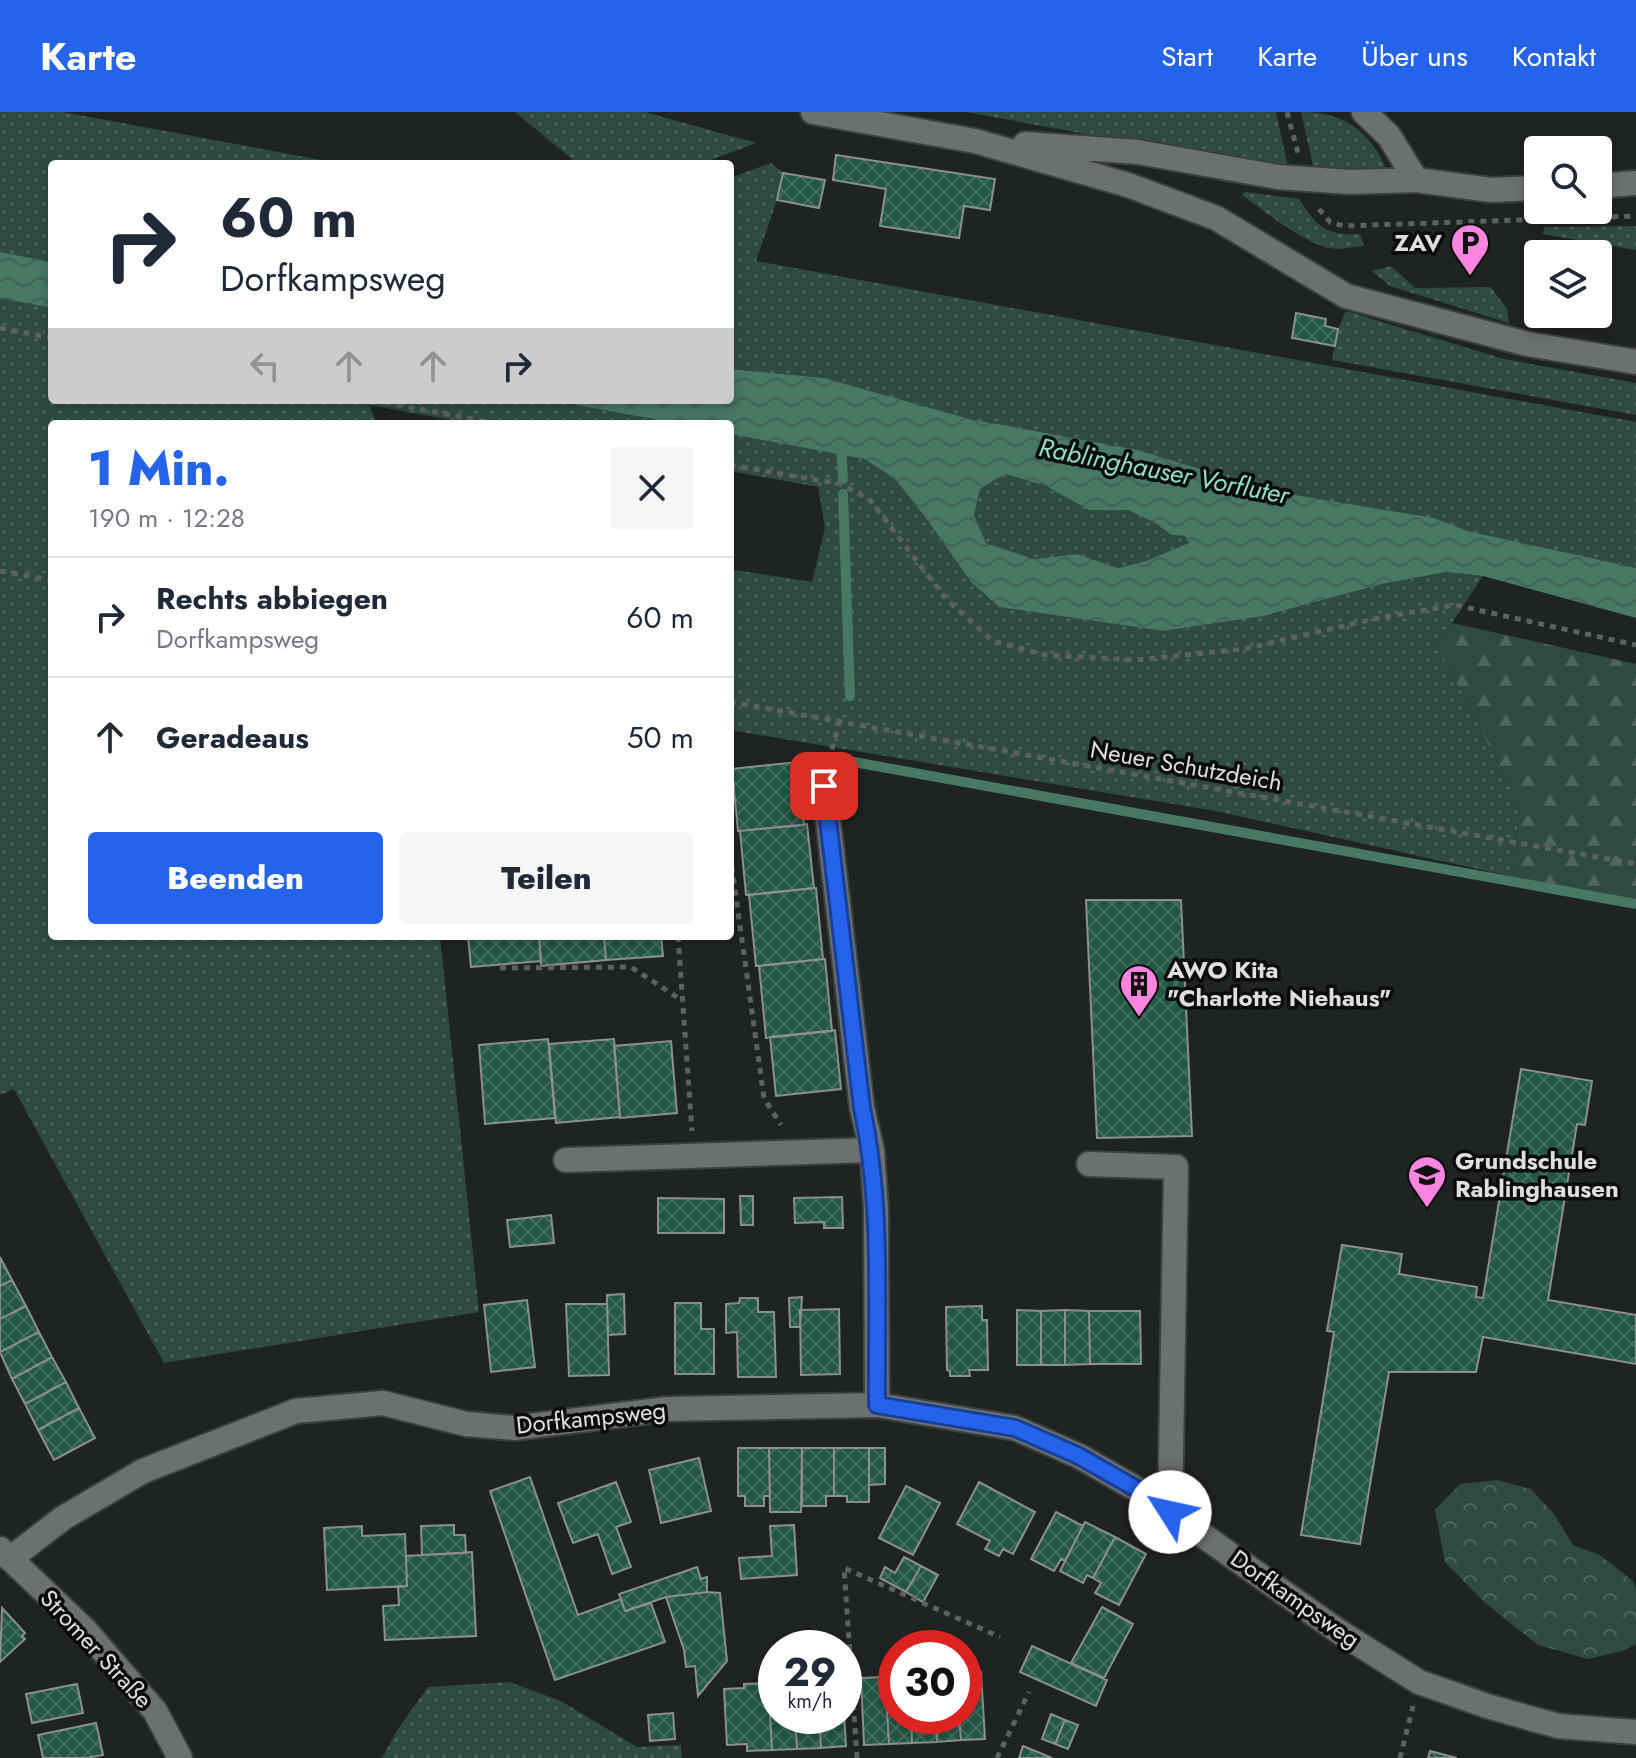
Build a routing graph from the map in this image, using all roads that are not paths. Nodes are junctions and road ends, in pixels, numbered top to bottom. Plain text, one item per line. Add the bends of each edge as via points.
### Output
1 (813, 112) edge
2 (1364, 112) edge
3 (975, 141) junction
4 (1416, 180) junction
5 (1636, 183) edge
6 (1612, 185) edge
7 (1524, 189) edge
8 (1636, 362) edge
9 (824, 786) dead end
10 (872, 1150) junction
11 (566, 1160) dead end
12 (1089, 1164) dead end
13 (877, 1405) junction
14 (1170, 1512) junction
15 (5, 1554) edge
16 (1636, 1732) edge
17 (180, 1758) edge

1 - 3 street
2 - 4 street via 1389,136
3 - 4 street via 1138,152 1278,177
3 - 8 street via 1128,185 1216,218 1346,296 1527,344
4 - 7 street via 1491,190
5 - 6 street
9 - 10 street via 862,1108
10 - 11 street
10 - 13 street
12 - 14 street via 1176,1167
13 - 14 street, Dorfkampsweg via 1015,1428 1079,1456
13 - 15 street, Dorfkampsweg via 668,1409 514,1428 466,1424 383,1403 296,1411 143,1471
14 - 16 street, Dorfkampsweg via 1419,1682 1558,1726
15 - 17 street, Stromer Straße via 85,1630 155,1711

